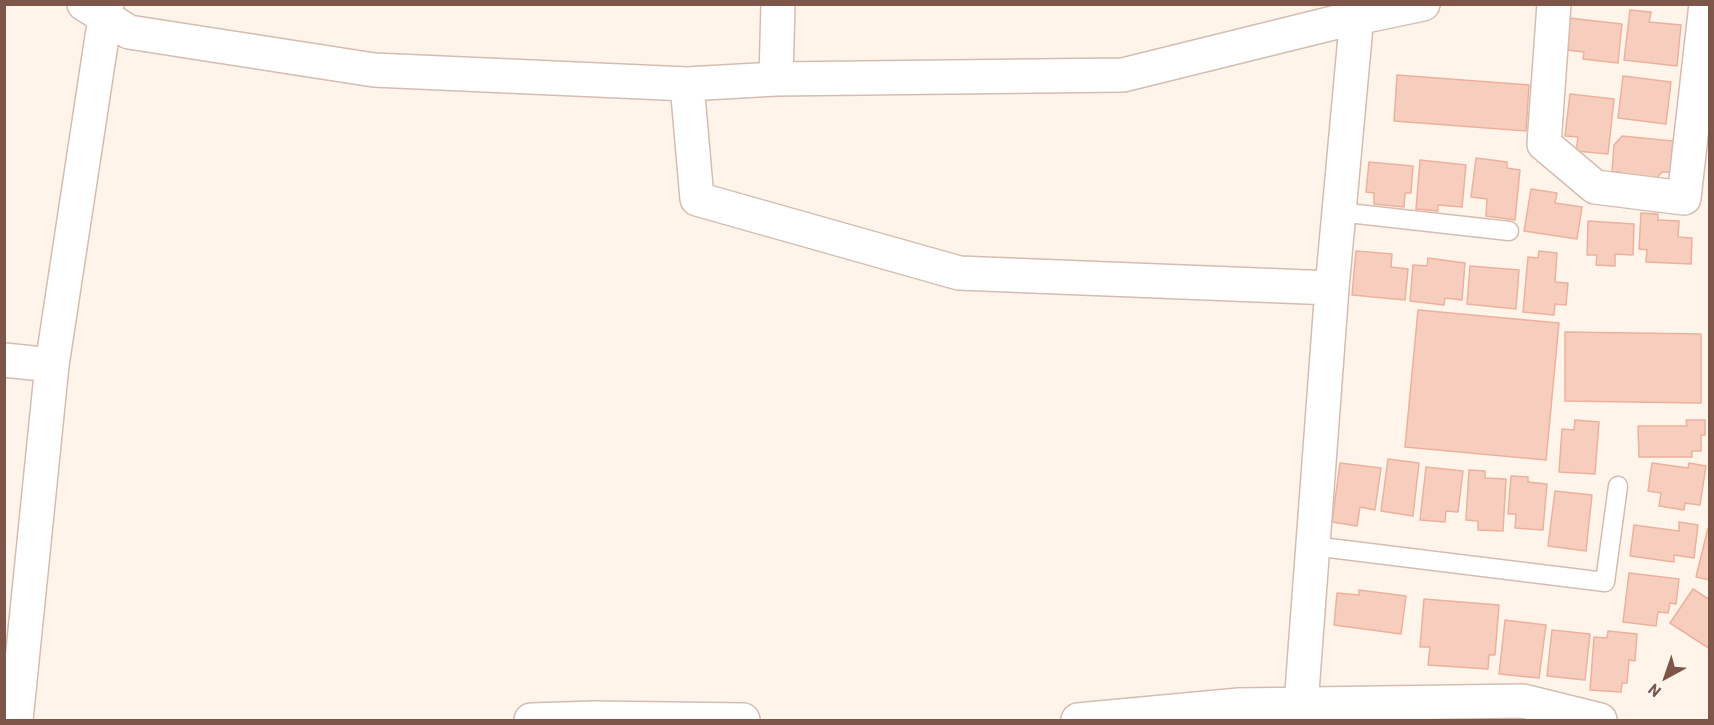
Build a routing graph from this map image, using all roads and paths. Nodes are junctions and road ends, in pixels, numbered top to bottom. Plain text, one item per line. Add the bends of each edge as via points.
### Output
1 (778, 4) edge
2 (1423, 4) edge
3 (1554, 4) edge
4 (1706, 4) edge
5 (99, 9) edge
6 (1358, 11) edge
7 (776, 79) junction
8 (687, 84) junction
9 (1339, 212) junction
10 (1509, 231) dead end
11 (1332, 288) junction
12 (4, 360) edge
13 (52, 365) junction
14 (1618, 486) dead end
15 (1313, 546) junction
16 (1301, 705) junction
17 (1239, 713) edge
18 (594, 719) edge
19 (16, 720) edge
20 (531, 720) edge
21 (742, 720) edge
22 (1078, 720) edge
23 (1600, 720) edge

1 - 7 street
2 - 6 street
3 - 4 street via 1544,144 1595,187 1684,198
5 - 8 street via 129,32 374,70
5 - 13 street
6 - 7 street via 1124,75
6 - 9 street
7 - 8 street
8 - 11 street via 697,199 959,273
9 - 10 lane
9 - 11 street
11 - 15 street
12 - 13 street
13 - 19 street
14 - 15 lane via 1605,582
15 - 16 street
16 - 17 street
16 - 23 street via 1523,701
17 - 22 street
18 - 20 street
18 - 21 street

